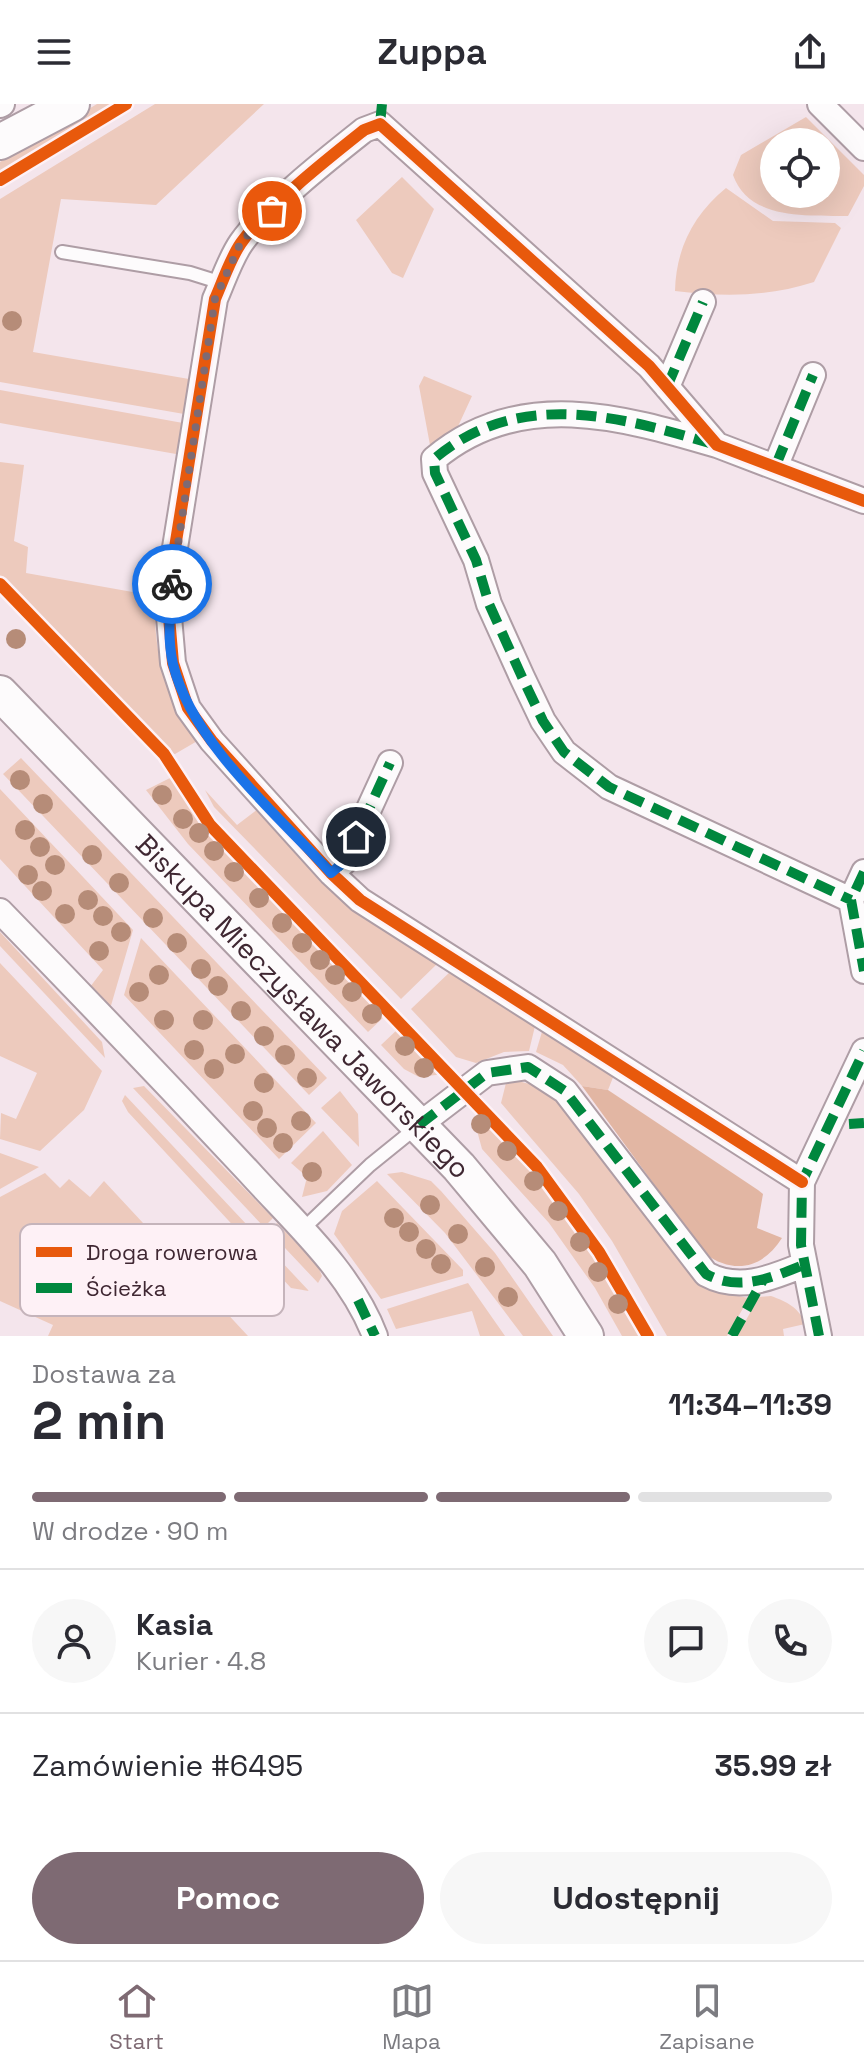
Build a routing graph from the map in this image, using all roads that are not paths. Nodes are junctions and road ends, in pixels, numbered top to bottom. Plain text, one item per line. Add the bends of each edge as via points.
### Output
1 (72, 104) edge
2 (820, 104) edge
3 (381, 114) edge
4 (0, 142) edge
5 (864, 148) edge
6 (62, 252) dead end
7 (222, 283) junction
8 (703, 302) dead end
9 (813, 375) dead end
10 (667, 387) junction
11 (717, 445) junction
12 (776, 465) junction
13 (864, 501) edge
14 (0, 693) edge
15 (390, 763) dead end
16 (864, 872) edge
17 (331, 873) junction
18 (851, 900) junction
19 (0, 911) edge
20 (864, 971) edge
21 (864, 1051) edge
22 (419, 1125) junction
23 (802, 1182) junction
24 (302, 1230) junction
25 (803, 1265) junction
26 (375, 1336) edge
27 (586, 1336) edge
28 (819, 1336) edge

1 - 4 street
2 - 5 street
3 - 7 street via 241,242
3 - 10 street
6 - 7 lane
7 - 17 street via 215,299 173,560 173,663 188,708 212,741
8 - 10 street
9 - 12 street
10 - 11 street
11 - 12 street
11 - 18 street via 617,417 572,412 475,432 434,459 435,473 522,677 564,752 609,787
12 - 13 street
14 - 22 street, Biskupa Mieczysława Jaworskiego
15 - 17 street via 345,861
16 - 18 street
17 - 23 street via 360,900
18 - 20 street
19 - 24 street
21 - 23 street
22 - 24 lane
22 - 25 street via 487,1073 528,1067 565,1091 706,1274 720,1282 754,1283
22 - 27 street, Biskupa Mieczysława Jaworskiego via 501,1214
23 - 25 street
24 - 26 street via 344,1280
25 - 28 street

